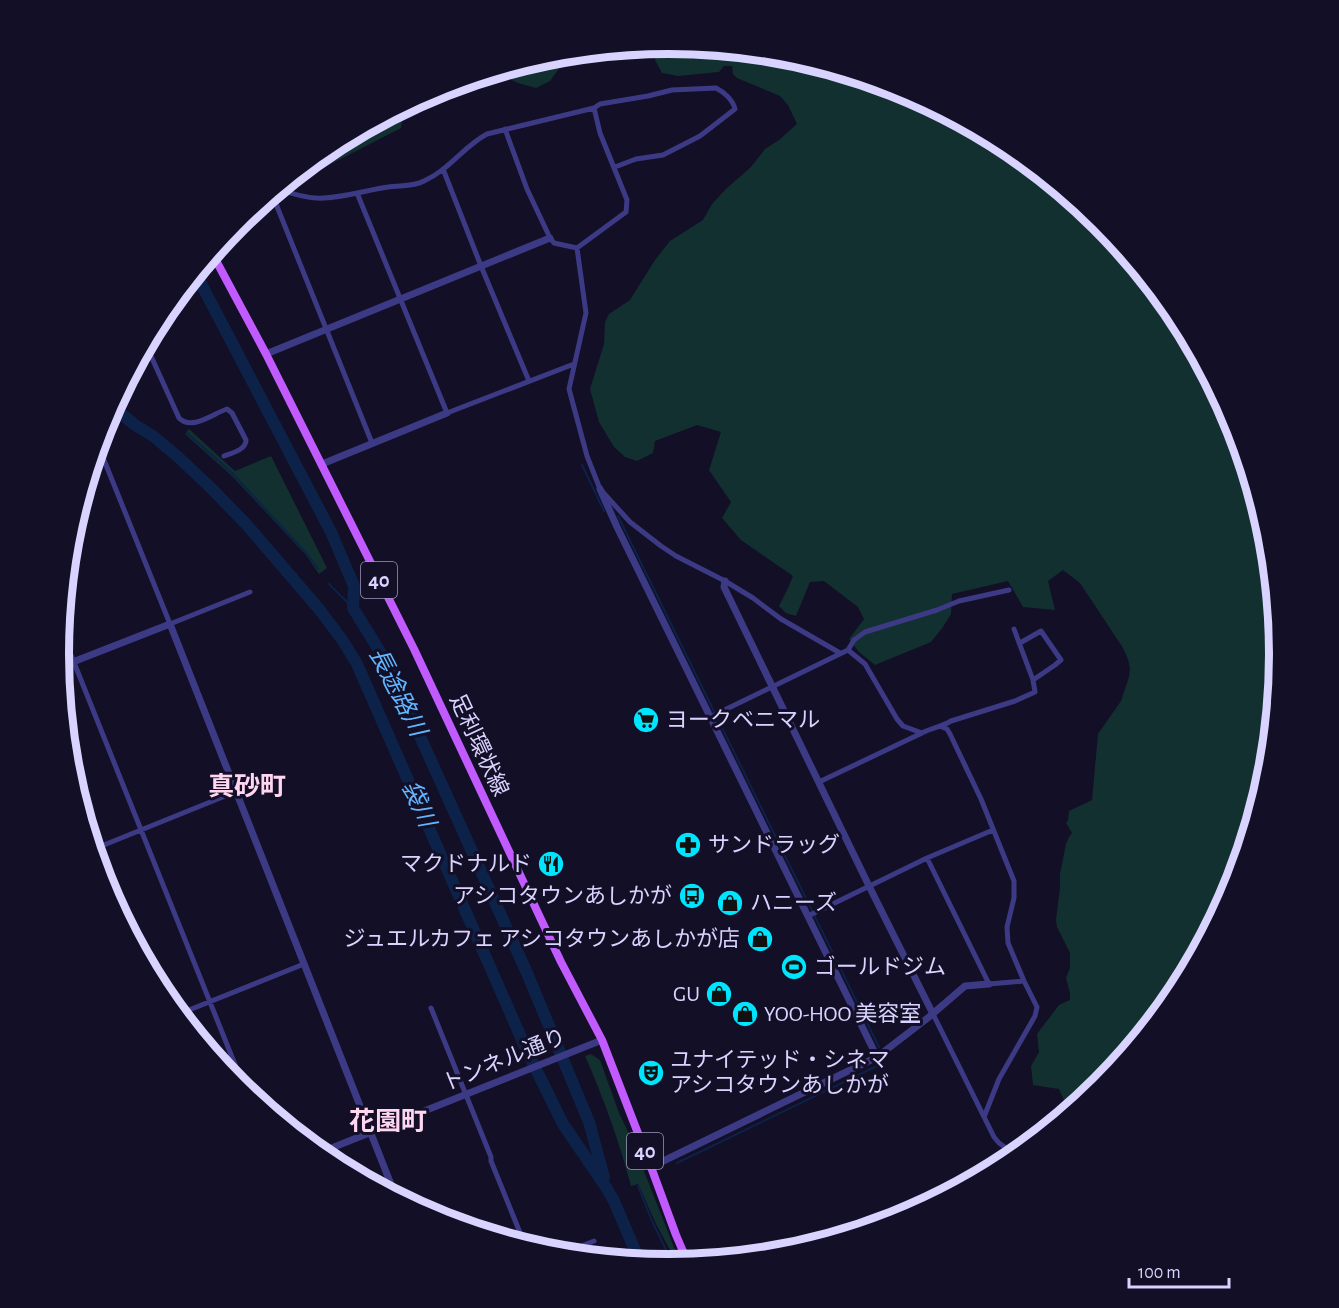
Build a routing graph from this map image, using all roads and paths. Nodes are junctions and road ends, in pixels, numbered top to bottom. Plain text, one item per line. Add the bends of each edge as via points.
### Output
1 (594, 108) junction
2 (505, 129) junction
3 (615, 167) junction
4 (444, 169) junction
5 (287, 192) edge
6 (357, 193) junction
7 (275, 202) edge
8 (550, 238) junction
9 (577, 249) junction
10 (216, 260) edge
11 (482, 266) junction
12 (401, 299) junction
13 (326, 329) junction
14 (150, 354) edge
15 (266, 354) junction
16 (574, 364) junction
17 (529, 381) junction
18 (447, 413) junction
19 (372, 443) junction
20 (224, 456) dead end
21 (103, 457) edge
22 (322, 464) junction
23 (600, 489) junction
24 (725, 581) junction
25 (1009, 590) dead end
26 (250, 592) dead end
27 (170, 624) junction
28 (1014, 629) dead end
29 (1020, 643) junction
30 (69, 650) edge
31 (848, 650) junction
32 (840, 653) junction
33 (74, 662) junction
34 (69, 664) edge
35 (1033, 680) junction
36 (772, 686) junction
37 (710, 717) junction
38 (942, 727) junction
39 (922, 733) junction
40 (819, 782) junction
41 (235, 792) junction
42 (141, 830) junction
43 (993, 830) junction
44 (101, 846) edge
45 (927, 858) junction
46 (869, 886) junction
47 (808, 916) junction
48 (304, 964) junction
49 (1024, 981) junction
50 (989, 984) junction
51 (210, 1002) junction
52 (430, 1008) dead end
53 (187, 1011) edge
54 (933, 1014) junction
55 (602, 1040) junction
56 (877, 1057) junction
57 (237, 1070) edge
58 (466, 1095) junction
59 (984, 1117) junction
60 (371, 1132) junction
61 (330, 1149) edge
62 (1008, 1149) edge
63 (651, 1167) junction
64 (392, 1186) edge
65 (521, 1236) edge
66 (594, 1241) dead end
67 (579, 1247) edge
68 (684, 1254) edge

1 - 2 street
1 - 3 street
1 - 3 street via 672,90 710,87 722,91 735,107 700,136 675,150
2 - 4 street via 480,138
2 - 8 street
3 - 9 street via 627,200 626,212
4 - 6 street via 410,186
4 - 11 street
5 - 6 street via 322,198
6 - 12 street
7 - 13 street
8 - 9 street via 554,243
8 - 11 street
9 - 16 street via 586,313
10 - 15 main road, 足利環状線 / 40
11 - 12 street
11 - 17 street
12 - 13 street
12 - 18 street
13 - 15 street
13 - 19 street
14 - 20 street via 184,423 191,424 227,409 232,413 246,443
15 - 22 main road, 足利環状線 / 40
16 - 17 street
16 - 23 street via 569,388
17 - 18 street
18 - 19 street
19 - 22 street
21 - 27 street
22 - 55 main road, 足利環状線 / 40
23 - 24 street via 630,522 661,546
23 - 37 street
24 - 32 street
24 - 36 street via 724,587
25 - 31 street via 958,601 865,632
26 - 27 street
27 - 33 street
27 - 41 street
28 - 29 street
29 - 35 street
29 - 35 street via 1041,631 1061,660
30 - 33 street
31 - 32 street
31 - 39 street via 865,664 903,726
32 - 36 street
33 - 34 street
33 - 42 street
35 - 38 street via 1032,694
36 - 37 street
36 - 40 street
37 - 47 street
38 - 39 street
38 - 43 street via 950,734
39 - 40 street
40 - 46 street
41 - 42 street
41 - 48 street
42 - 44 street
42 - 51 street
43 - 45 street
43 - 49 street via 1015,885 1007,936
45 - 46 street
45 - 50 street
46 - 47 street
46 - 54 street
47 - 56 street
48 - 51 street
48 - 60 street
49 - 50 street
49 - 59 street via 1037,1007 1035,1014 999,1079
50 - 54 street via 965,986
51 - 53 street
51 - 57 street
52 - 58 street
54 - 56 street
54 - 59 street
55 - 58 street, トンネル通り
55 - 63 main road, 足利環状線 / 40
56 - 63 street
58 - 60 street, トンネル通り
58 - 65 street
59 - 62 street via 994,1137
60 - 61 street, トンネル通り
60 - 64 street
63 - 68 main road, 足利環状線 / 40
66 - 67 street

